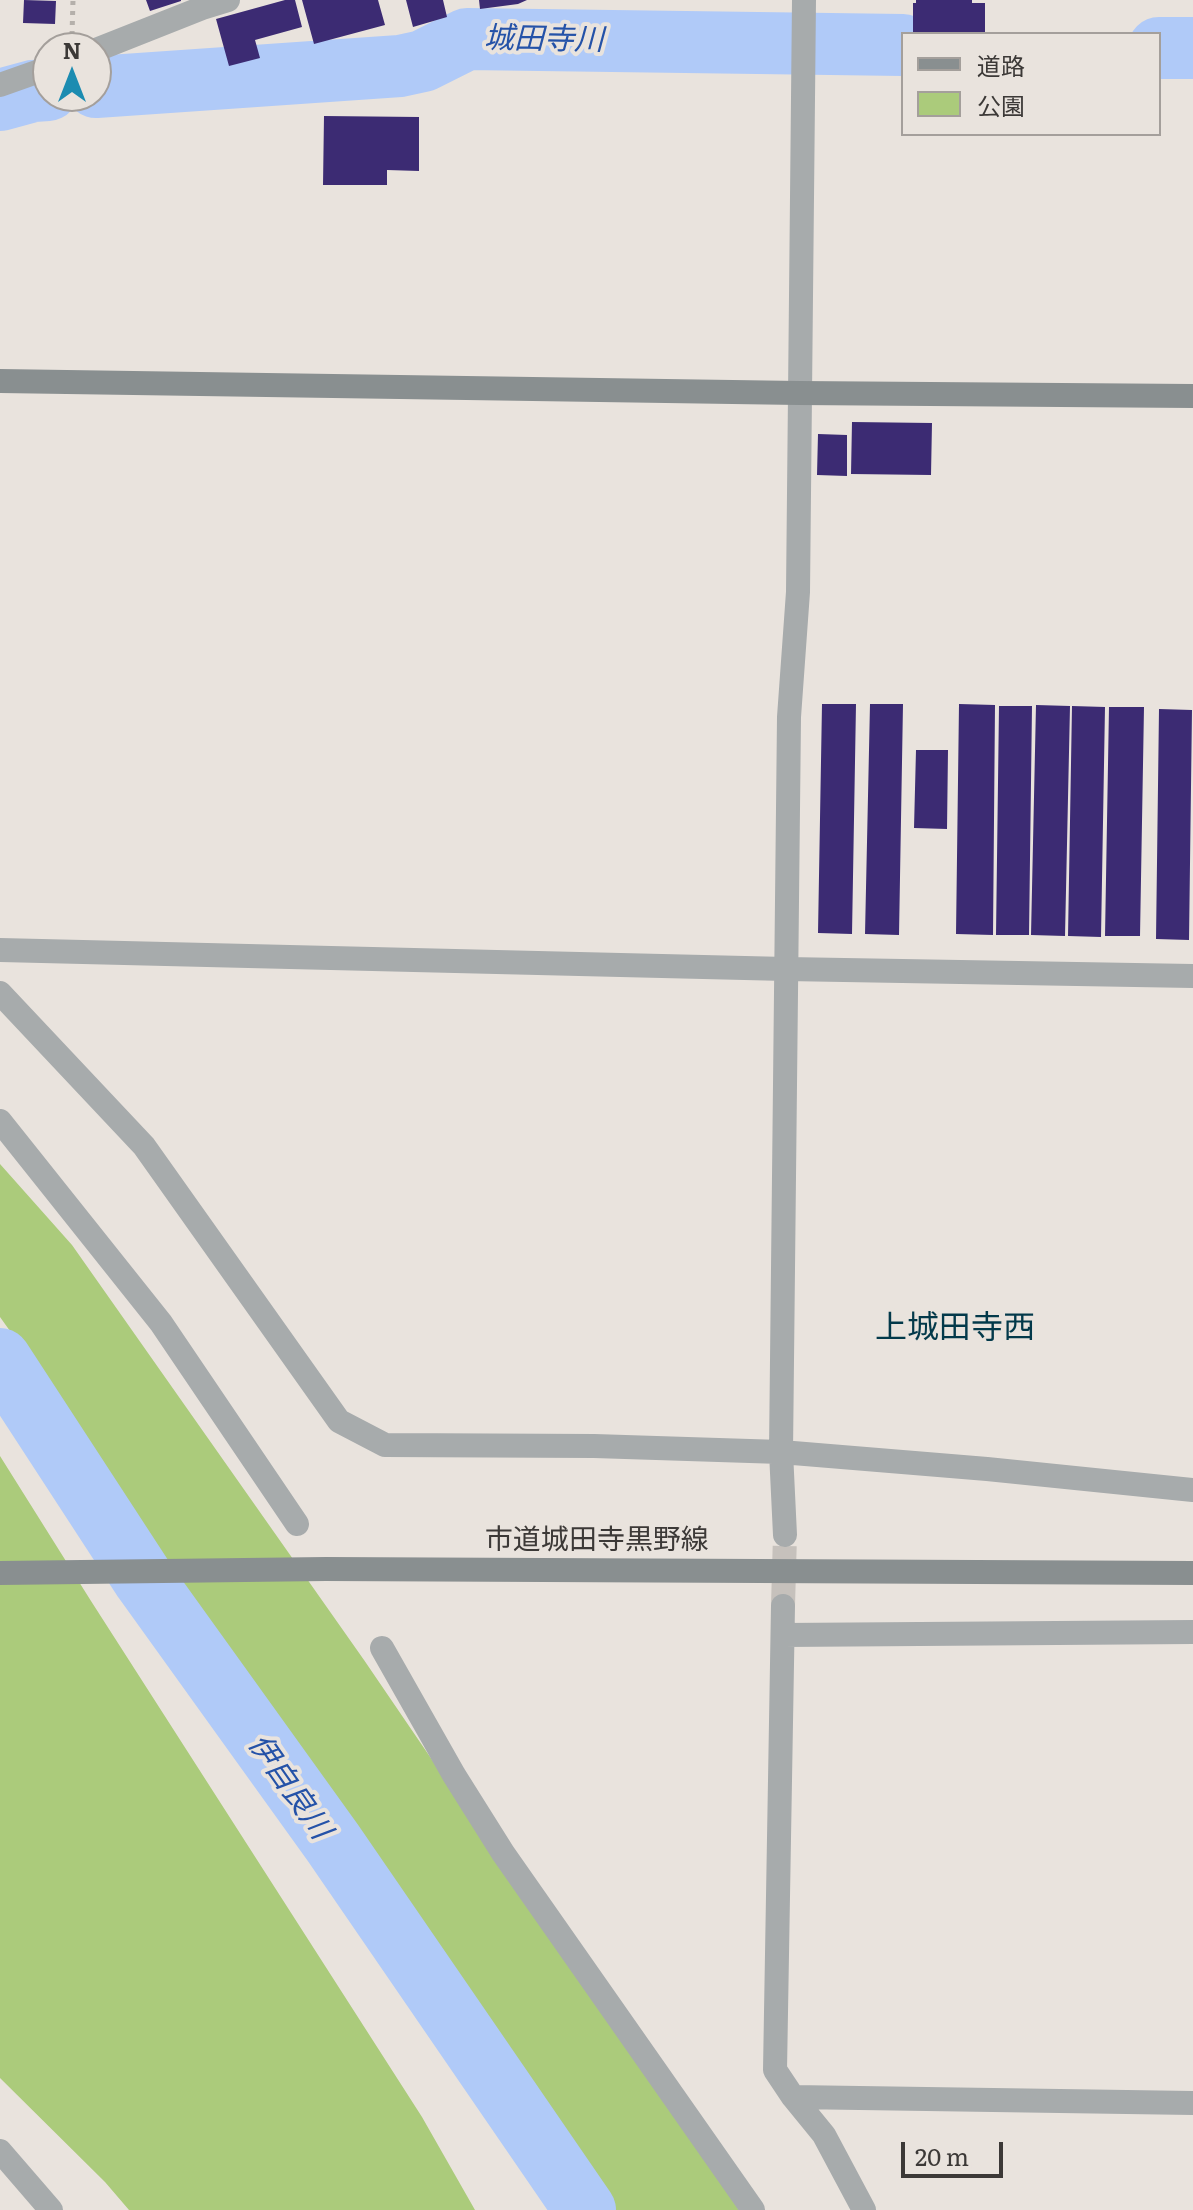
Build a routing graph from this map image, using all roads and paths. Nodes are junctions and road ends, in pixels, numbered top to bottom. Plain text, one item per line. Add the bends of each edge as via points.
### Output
1 (73, 0) edge
2 (228, 0) edge
3 (804, 0) edge
4 (72, 32) edge
5 (112, 44) edge
6 (32, 74) edge
7 (0, 85) edge
8 (0, 381) edge
9 (799, 393) junction
10 (1193, 396) edge
11 (0, 950) edge
12 (786, 969) junction
13 (1193, 976) edge
14 (0, 993) edge
15 (0, 1121) edge
16 (781, 1452) junction
17 (1193, 1490) edge
18 (297, 1524) dead end
19 (785, 1535) tunnel mouth
20 (0, 1573) edge
21 (1193, 1573) edge
22 (783, 1606) tunnel mouth
23 (1193, 1632) edge
24 (783, 1635) junction
25 (382, 1648) dead end
26 (793, 2097) junction
27 (1193, 2103) edge
28 (0, 2151) edge
29 (51, 2210) edge
30 (753, 2210) edge
31 (864, 2210) edge

1 - 4 path
2 - 5 street
3 - 9 street
6 - 7 street
8 - 9 street
9 - 10 street
9 - 12 street
11 - 12 street
12 - 13 street
12 - 16 street
14 - 16 street via 144,1146 339,1421 385,1445
15 - 18 street via 161,1323
16 - 17 street
16 - 19 street
20 - 21 street, 市道城田寺黒野線
22 - 24 street
23 - 24 street
24 - 26 street via 775,2070
25 - 30 street via 503,1853
26 - 27 street
26 - 31 street via 824,2135
28 - 29 street

